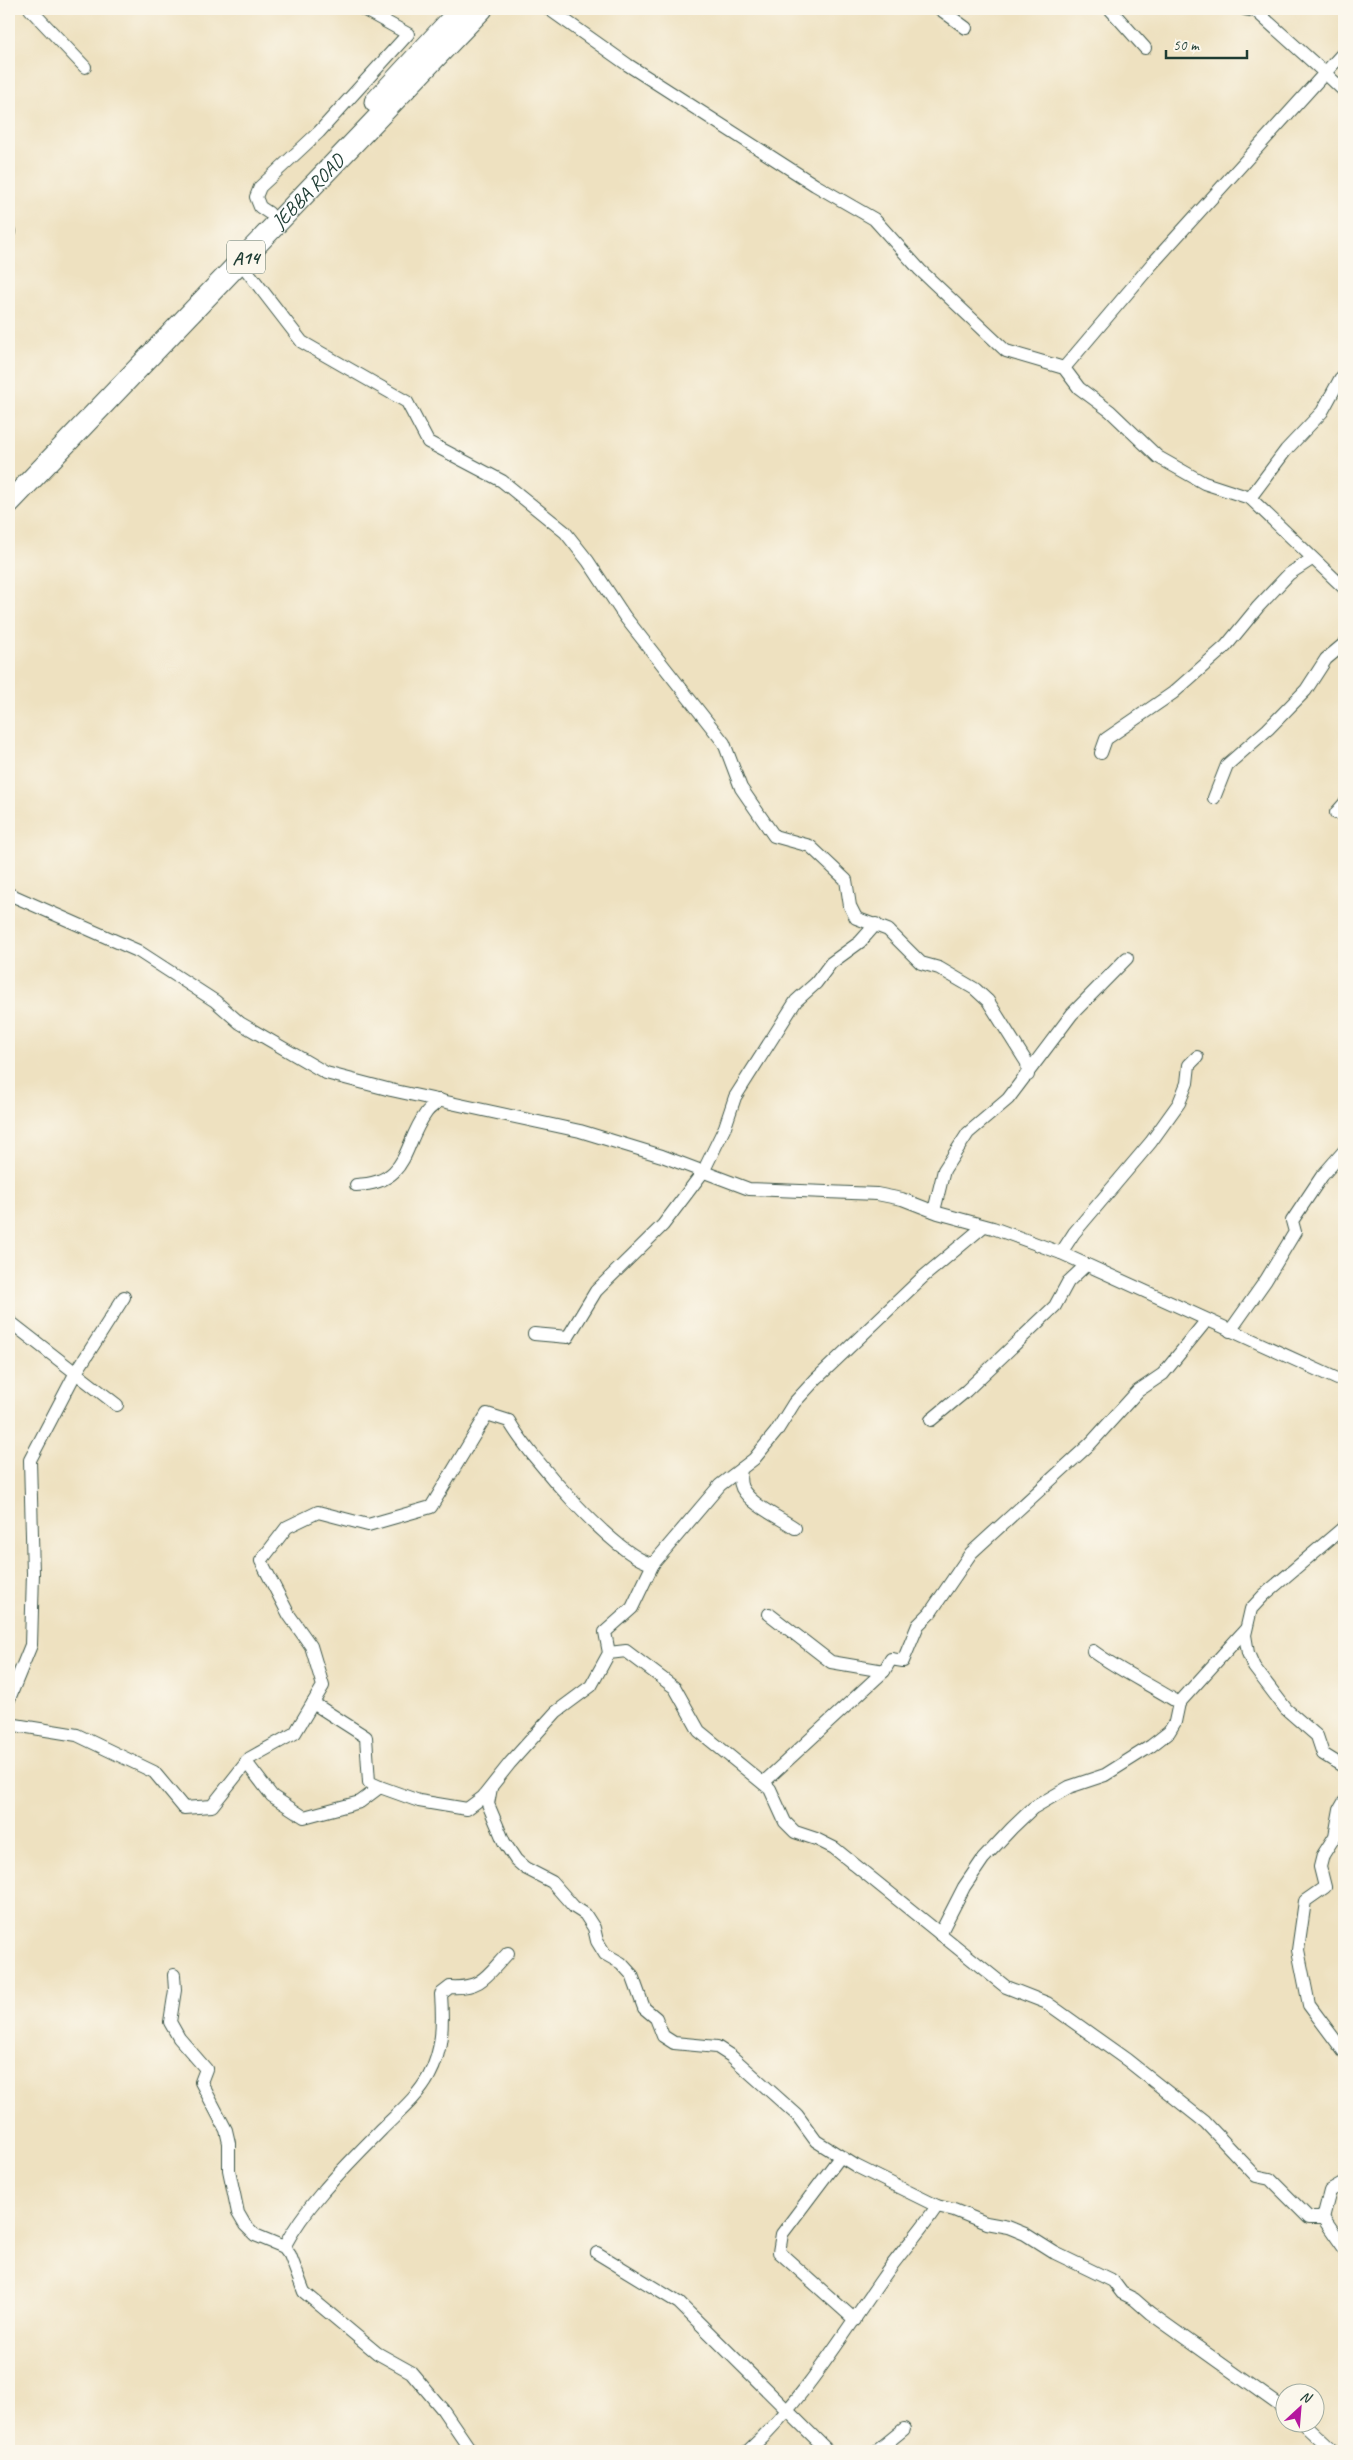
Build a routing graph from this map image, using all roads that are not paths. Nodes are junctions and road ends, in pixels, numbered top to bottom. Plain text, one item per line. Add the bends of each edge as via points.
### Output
1 (30, 9) edge
2 (363, 9) edge
3 (461, 9) edge
4 (482, 9) edge
5 (549, 9) edge
6 (940, 9) edge
7 (1110, 9) edge
8 (1245, 9) edge
9 (966, 28) dead end
10 (1144, 48) dead end
11 (1344, 52) edge
12 (85, 67) dead end
13 (1326, 73) junction
14 (1344, 91) edge
15 (269, 213) junction
16 (241, 263) junction
17 (1064, 368) junction
18 (1344, 375) edge
19 (9, 483) edge
20 (1250, 498) junction
21 (9, 503) edge
22 (1312, 559) junction
23 (1344, 588) edge
24 (1344, 644) edge
25 (1101, 753) dead end
26 (1214, 798) dead end
27 (9, 894) edge
28 (876, 924) junction
29 (1127, 958) dead end
30 (1020, 1050) junction
31 (1045, 1050) junction
32 (1197, 1057) dead end
33 (1028, 1074) junction
34 (440, 1100) junction
35 (1344, 1151) edge
36 (703, 1172) junction
37 (356, 1184) dead end
38 (934, 1211) junction
39 (984, 1226) junction
40 (1061, 1254) junction
41 (1086, 1265) junction
42 (124, 1297) dead end
43 (9, 1320) edge
44 (1206, 1321) junction
45 (1230, 1331) junction
46 (534, 1334) dead end
47 (75, 1374) junction
48 (1344, 1382) edge
49 (116, 1405) dead end
50 (931, 1420) dead end
51 (741, 1469) junction
52 (1344, 1527) edge
53 (796, 1528) dead end
54 (653, 1564) junction
55 (769, 1614) dead end
56 (1246, 1629) junction
57 (1094, 1651) dead end
58 (609, 1653) junction
59 (884, 1671) junction
60 (9, 1699) edge
61 (313, 1703) junction
62 (1179, 1703) junction
63 (9, 1724) edge
64 (246, 1762) junction
65 (1344, 1767) edge
66 (763, 1783) junction
67 (380, 1787) junction
68 (491, 1788) junction
69 (1344, 1802) edge
70 (940, 1934) junction
71 (508, 1953) dead end
72 (174, 1975) dead end
73 (1344, 2052) edge
74 (840, 2157) junction
75 (1344, 2183) edge
76 (937, 2206) junction
77 (1323, 2218) junction
78 (284, 2247) junction
79 (1344, 2248) edge
80 (597, 2253) dead end
81 (855, 2320) junction
82 (1276, 2403) edge
83 (787, 2412) junction
84 (904, 2429) dead end
85 (1313, 2432) edge
86 (471, 2451) edge
87 (748, 2451) edge
88 (828, 2451) edge
89 (877, 2451) edge
90 (1333, 2451) edge

1 - 12 street
2 - 15 street via 408,34 318,132 260,187 256,197 260,206
3 - 15 highway
4 - 16 highway, JEBBA ROAD / A14
5 - 17 street via 628,65 874,219 920,270 1006,351
6 - 9 street
7 - 10 street
8 - 13 street via 1256,11
11 - 13 street
13 - 14 street
13 - 17 street via 1152,264
15 - 19 highway
16 - 21 highway, JEBBA ROAD / A14
16 - 28 street via 302,342 407,402 428,442 502,480 565,532 637,632 724,743 741,788 774,836 810,846 846,880 850,906 856,918
17 - 20 street via 1078,388 1110,411 1158,457 1204,483
18 - 20 street via 1322,412 1286,450
20 - 22 street
22 - 23 street
22 - 25 street via 1288,574 1226,646 1173,693 1106,739
24 - 26 street via 1326,659 1306,690 1227,766
27 - 34 street via 138,951 215,1001 240,1023 326,1073
28 - 30 street via 888,930 921,963 939,968 988,1001
28 - 36 street via 860,942 831,963 796,1002 735,1097 725,1127
29 - 31 street via 1072,1014
30 - 31 street
30 - 33 street via 1027,1063
31 - 33 street
32 - 40 street via 1189,1065 1187,1083 1179,1103 1152,1142 1074,1233
33 - 38 street via 1008,1099 968,1133 944,1170
34 - 36 street via 580,1131
34 - 37 street via 426,1112 404,1158 391,1174 374,1184
35 - 45 street via 1322,1176 1292,1221 1295,1232
36 - 38 street via 749,1189 877,1194
36 - 46 street via 663,1225 596,1290 568,1337
38 - 39 street
39 - 40 street
39 - 51 street via 923,1276 816,1379 794,1403 754,1459
40 - 41 street
41 - 44 street
41 - 50 street via 1068,1282 1055,1306 966,1392
42 - 47 street
43 - 47 street
44 - 45 street
44 - 59 street via 1163,1374 1138,1391 1090,1444 971,1553 930,1613 918,1625 903,1661 890,1659
45 - 48 street
47 - 49 street
47 - 60 street via 30,1460 31,1645
51 - 53 street via 742,1488 750,1497
51 - 54 street via 720,1485
52 - 56 street via 1264,1594 1251,1609
54 - 58 street via 632,1608 605,1632
54 - 61 street via 645,1563 629,1552 563,1492 518,1437 509,1421 488,1414 431,1507 368,1525 318,1512 287,1527 262,1561 289,1615 311,1646 323,1686
55 - 59 street via 831,1662
56 - 62 street
56 - 65 street via 1248,1652 1254,1667 1286,1709 1317,1736 1323,1754
57 - 62 street via 1117,1669
58 - 66 street via 626,1651 675,1688 699,1731
58 - 68 street via 591,1686 556,1712
59 - 66 street
61 - 64 street via 295,1733
61 - 67 street via 366,1737 369,1782
62 - 70 street via 1169,1732 1151,1746 1106,1775 1069,1787 1033,1808 1012,1828 983,1859 964,1887
63 - 64 street via 77,1735 154,1772 184,1808 212,1806
64 - 67 street via 272,1796 304,1817 360,1802
66 - 70 street via 770,1789 785,1822 795,1832 834,1848
67 - 68 street via 419,1801 467,1809
68 - 74 street via 488,1804 504,1842 516,1860 552,1882 574,1907 585,1914 605,1954 621,1963 632,1975 644,2008 656,2018 663,2036 674,2043 717,2047 732,2056 797,2116 816,2142
69 - 73 street via 1335,1836 1323,1855 1320,1867 1325,1887 1305,1901 1298,1950 1309,2005
70 - 77 street via 1006,1988 1047,2003 1127,2060 1205,2122 1256,2176 1270,2179 1310,2218
71 - 78 street via 476,1986 450,1987 441,1994 443,2031 429,2076 412,2099 351,2161 301,2219
72 - 78 street via 170,2022 179,2038 206,2069 201,2082 226,2130 229,2170 238,2213 255,2235
74 - 76 street
74 - 81 street via 782,2234 779,2252
75 - 77 street via 1330,2191
76 - 81 street via 890,2267
76 - 82 street via 1025,2234 1055,2253 1113,2280 1122,2293
77 - 79 street
78 - 86 street via 304,2292 377,2353 411,2372
80 - 83 street via 679,2303
81 - 83 street
83 - 87 street
83 - 88 street
84 - 89 street
85 - 90 street

